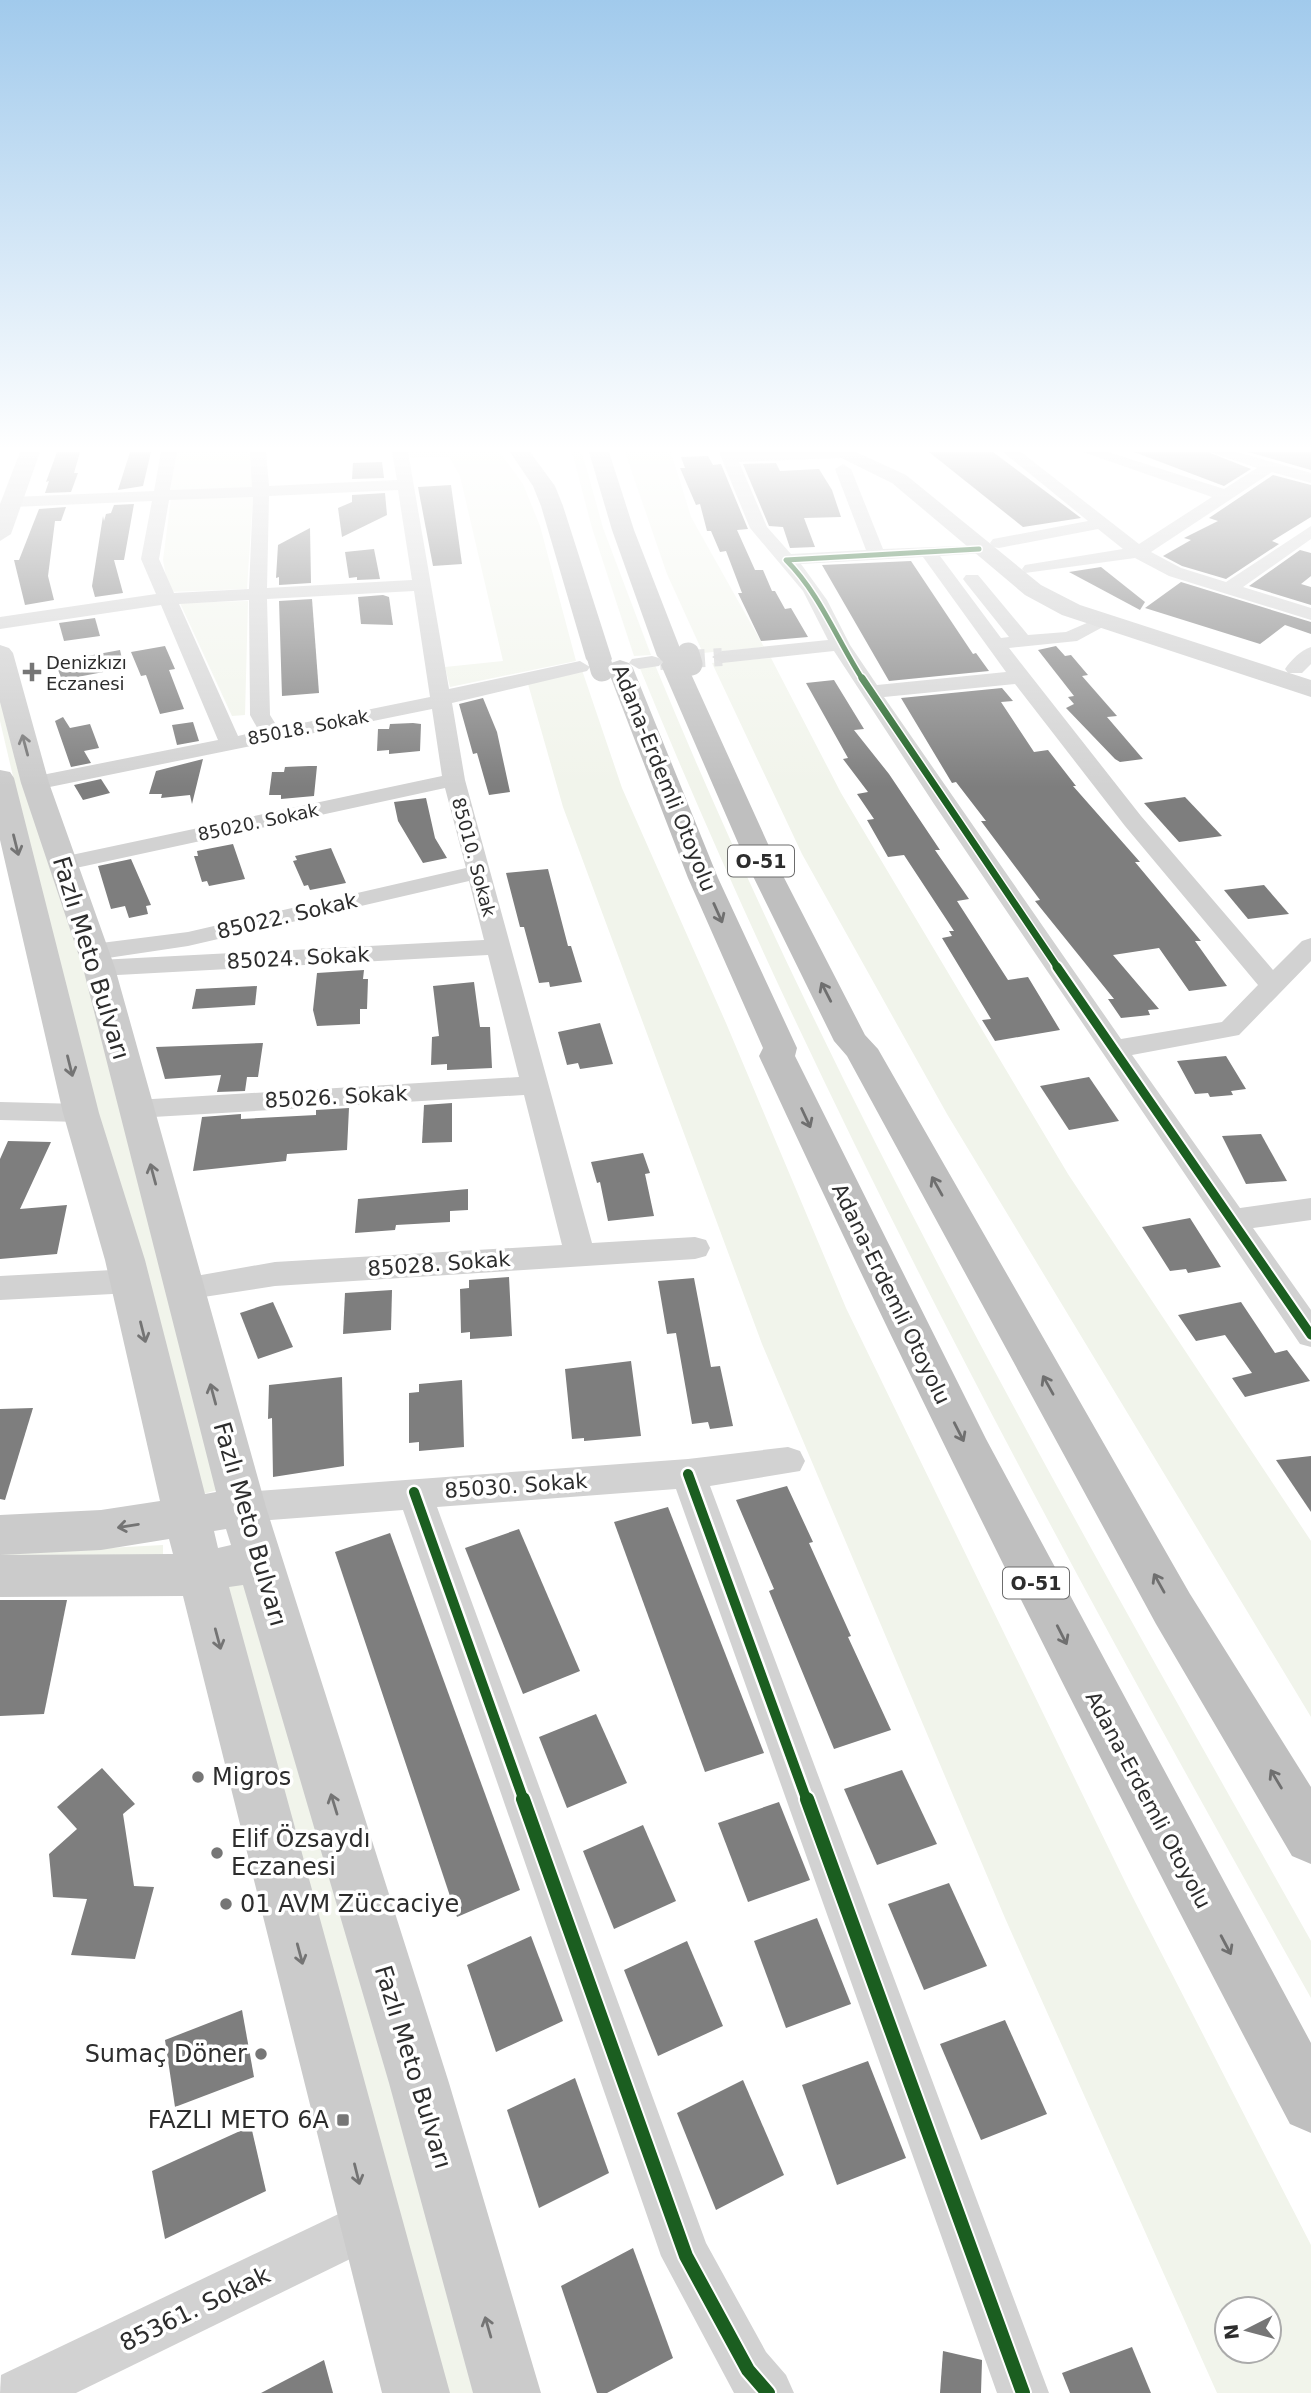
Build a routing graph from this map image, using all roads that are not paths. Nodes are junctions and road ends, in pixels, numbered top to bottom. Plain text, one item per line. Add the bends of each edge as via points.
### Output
1 (152, 564) edge
2 (259, 564) edge
3 (417, 564) edge
4 (584, 564) edge
5 (598, 564) edge
6 (627, 564) edge
7 (632, 564) edge
8 (789, 564) edge
9 (947, 564) edge
10 (951, 564) edge
11 (1007, 564) edge
12 (1021, 564) edge
13 (1065, 564) edge
14 (1160, 564) edge
15 (1264, 564) edge
16 (1031, 569) junction
17 (420, 585) junction
18 (1228, 589) junction
19 (258, 594) junction
20 (167, 599) junction
21 (1311, 614) edge
22 (1103, 622) junction
23 (0, 623) edge
24 (1023, 642) junction
25 (997, 644) junction
26 (840, 645) junction
27 (0, 653) edge
28 (722, 657) tunnel mouth
29 (639, 662) junction
30 (1306, 665) edge
31 (1020, 677) junction
32 (1311, 689) edge
33 (871, 692) junction
34 (440, 701) junction
35 (271, 734) junction
36 (230, 742) junction
37 (454, 780) junction
38 (9, 784) edge
39 (62, 864) junction
40 (478, 872) junction
41 (1311, 946) edge
42 (498, 947) junction
43 (96, 960) junction
44 (1272, 986) junction
45 (1114, 1049) junction
46 (536, 1085) junction
47 (136, 1109) junction
48 (0, 1111) edge
49 (81, 1113) junction
50 (1311, 1209) edge
51 (1231, 1220) junction
52 (695, 1248) dead end
53 (580, 1255) junction
54 (131, 1281) junction
55 (0, 1288) edge
56 (184, 1288) junction
57 (1311, 1335) edge
58 (788, 1461) dead end
59 (688, 1474) junction
60 (414, 1492) junction
61 (243, 1507) junction
62 (188, 1517) junction
63 (0, 1535) edge
64 (259, 1561) junction
65 (201, 1573) junction
66 (0, 1576) edge
67 (1311, 1837) edge
68 (1311, 2103) edge
69 (370, 2224) junction
70 (19, 2393) edge
71 (416, 2393) edge
72 (507, 2393) edge
73 (768, 2393) edge
74 (1023, 2393) edge

1 - 20 street
2 - 19 street
3 - 17 street, 85010. Sokak
4 - 29 highway
5 - 29 highway, Adana-Erdemli Otoyolu / O-51
6 - 29 highway, Adana-Erdemli Otoyolu / O-51
7 - 29 highway
8 - 26 street via 812,589
9 - 25 street
10 - 24 street
11 - 22 main road via 1033,590
12 - 16 main road
13 - 16 street
14 - 18 street
15 - 18 street
16 - 30 main road via 1082,601
17 - 19 street
17 - 34 street, 85010. Sokak
18 - 21 street
19 - 20 street
19 - 35 street via 260,715
20 - 23 street
20 - 36 street
22 - 24 street via 1070,637
22 - 32 main road
24 - 25 street
25 - 31 street
26 - 28 street
26 - 33 street
38 -> 27 main road, Fazlı Meto Bulvarı
29 - 34 street, 85018. Sokak via 451,695
67 -> 29 highway, Adana-Erdemli Otoyolu / O-51 via 1173,1609 861,1049 851,1041 770,879
29 -> 68 highway, Adana-Erdemli Otoyolu / O-51 via 678,874 755,1048 776,1056 877,1270 1109,1728
31 - 33 street
31 - 44 street
33 - 45 street
34 - 35 street, 85018. Sokak
34 - 37 street, 85010. Sokak
35 - 36 street, 85018. Sokak
36 - 38 street, 85018. Sokak
37 - 39 street, 85020. Sokak
37 - 40 street, 85010. Sokak
38 - 39 main road, Fazlı Meto Bulvarı
38 -> 49 main road, Fazlı Meto Bulvarı
39 - 43 main road, Fazlı Meto Bulvarı
40 - 42 street, 85010. Sokak
40 - 43 street, 85022. Sokak
41 - 44 street
42 - 43 street, 85024. Sokak
42 - 46 street, 85010. Sokak
43 - 47 main road, Fazlı Meto Bulvarı
44 - 45 street via 1230,1029
45 - 51 street
46 - 47 street, 85026. Sokak
46 - 53 street, 85010. Sokak
56 -> 47 main road, Fazlı Meto Bulvarı
48 - 49 street
49 - 54 main road, Fazlı Meto Bulvarı
50 - 51 street
51 - 57 street
52 - 53 street, 85028. Sokak
53 - 56 street, 85028. Sokak via 275,1274
54 - 55 street
54 -> 62 main road, Fazlı Meto Bulvarı
61 -> 56 main road, Fazlı Meto Bulvarı
58 - 59 street, 85030. Sokak
59 - 60 street, 85030. Sokak
59 - 74 street
60 - 61 street, 85030. Sokak
60 - 73 street via 686,2256 748,2370
61 - 62 main road
61 - 64 main road, Fazlı Meto Bulvarı
62 -> 63 main road via 100,1530
62 - 65 main road, Fazlı Meto Bulvarı
64 - 65 main road
72 -> 64 main road, Fazlı Meto Bulvarı via 419,2083
65 - 66 main road
65 -> 69 main road, Fazlı Meto Bulvarı
69 - 70 street, 85361. Sokak
69 - 71 main road, Fazlı Meto Bulvarı

